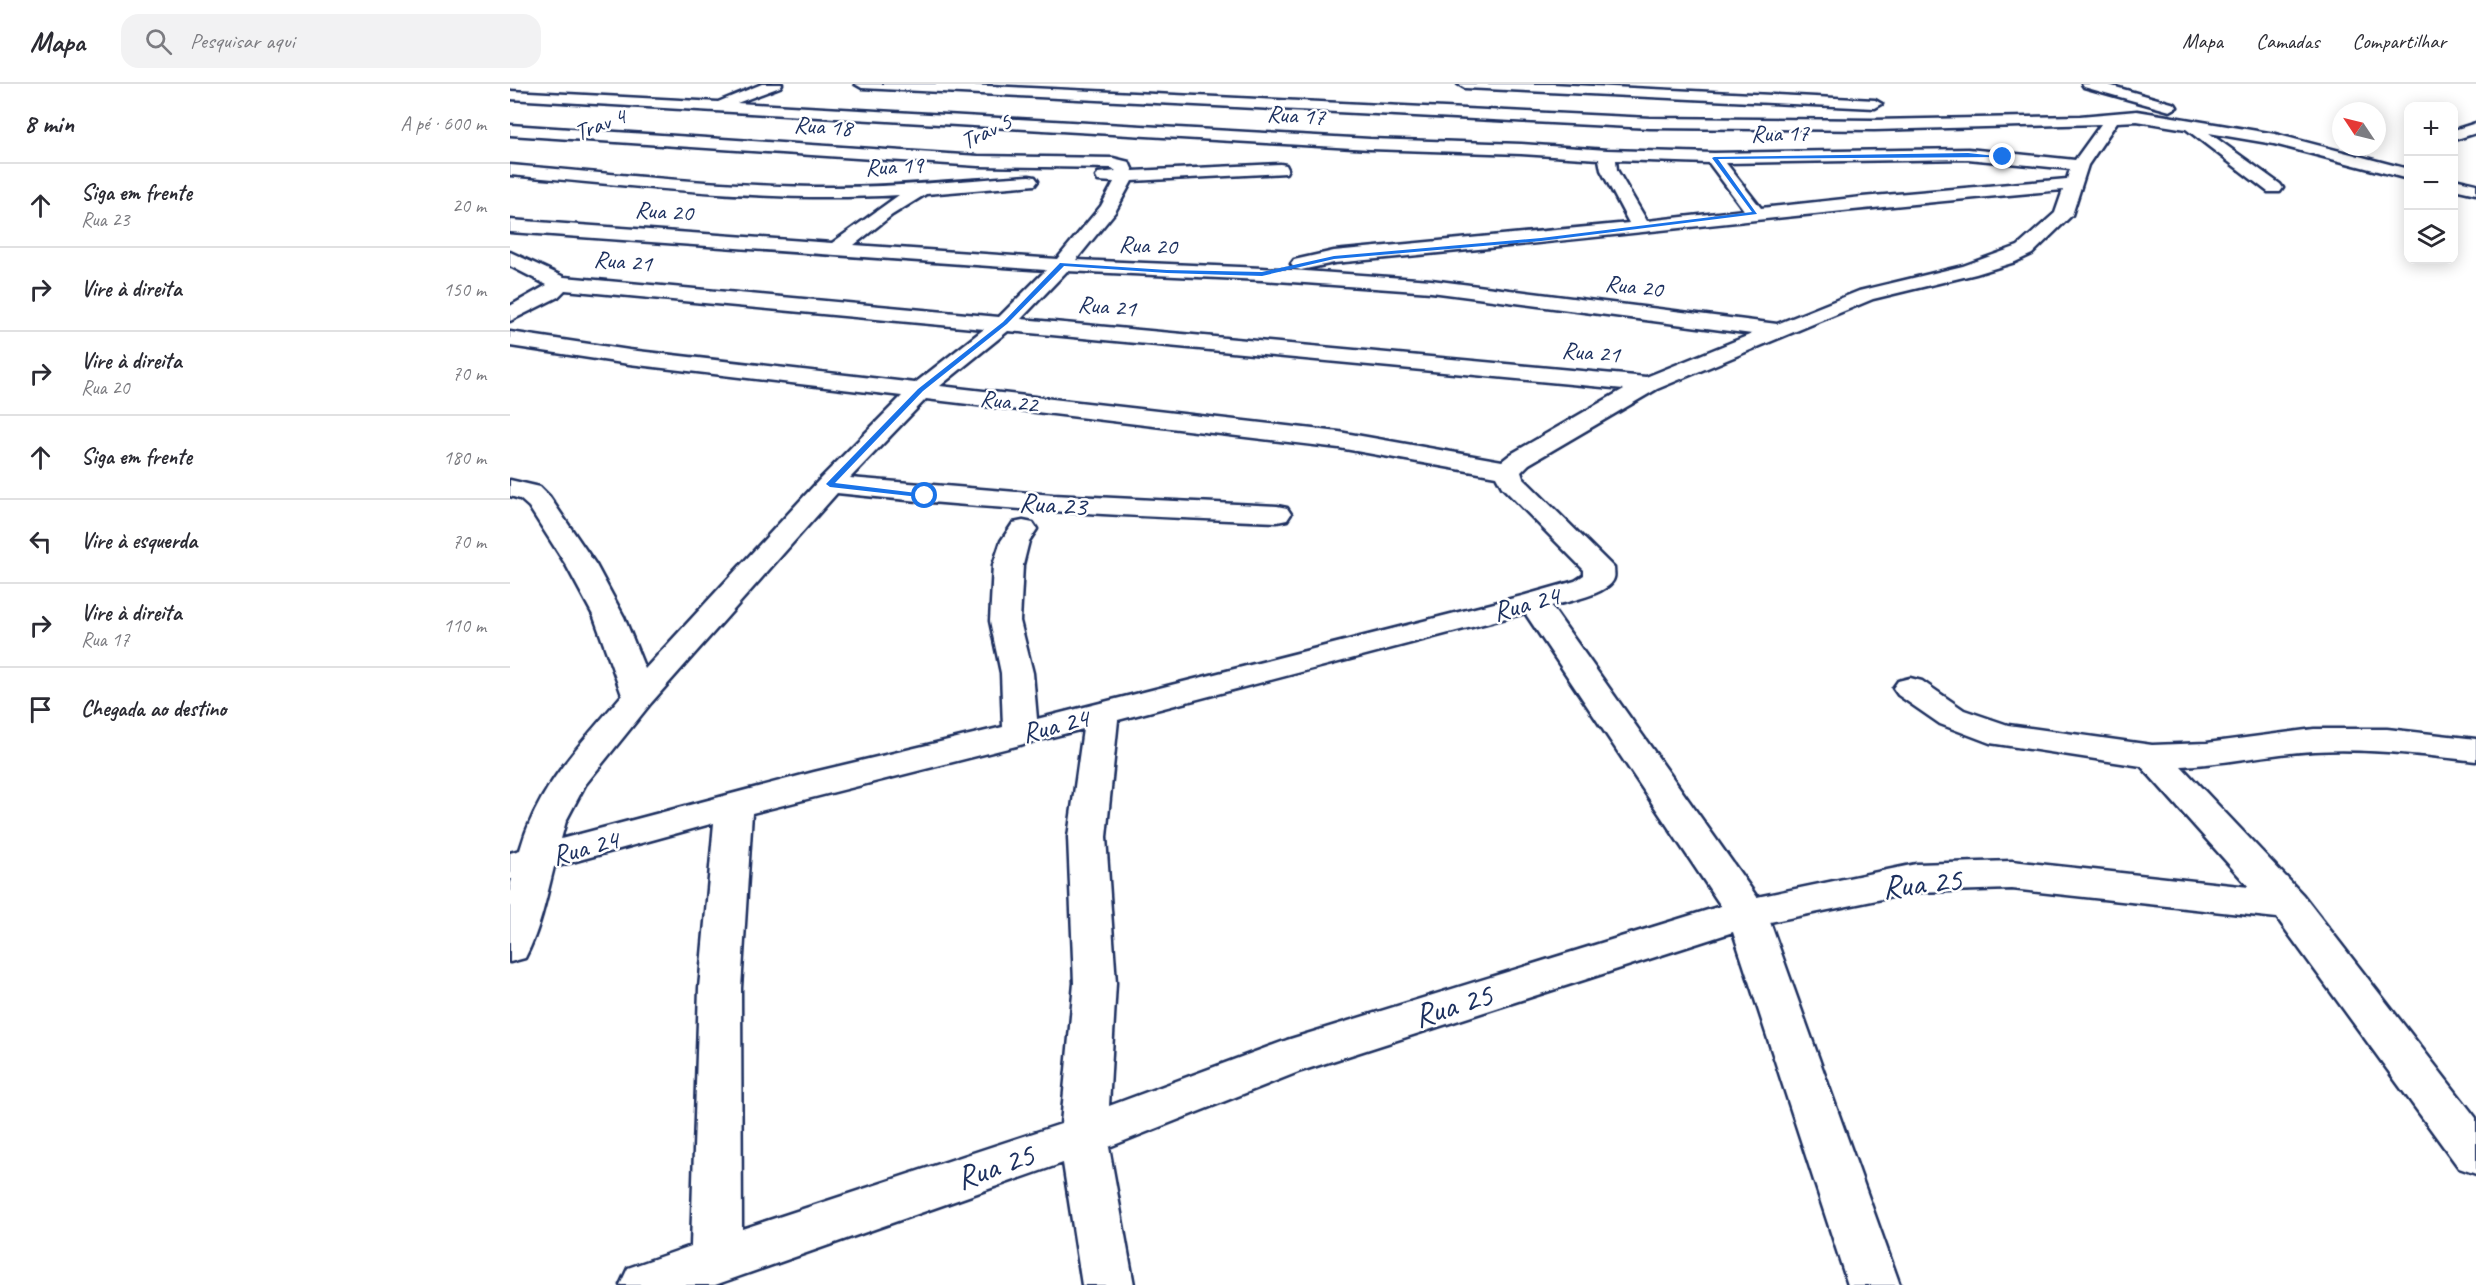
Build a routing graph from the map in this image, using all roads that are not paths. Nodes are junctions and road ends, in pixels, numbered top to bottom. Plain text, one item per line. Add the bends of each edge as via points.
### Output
1 (776, 84) edge
2 (862, 84) edge
3 (1133, 84) edge
4 (1465, 84) edge
5 (1477, 84) edge
6 (2089, 84) edge
7 (510, 95) edge
8 (1109, 96) junction
9 (1866, 104) junction
10 (1890, 105) dead end
11 (714, 107) junction
12 (2034, 107) dead end
13 (2137, 116) junction
14 (2111, 120) junction
15 (1874, 125) junction
16 (2188, 125) junction
17 (1051, 126) junction
18 (2476, 128) edge
19 (510, 130) edge
20 (2458, 134) edge
21 (633, 137) junction
22 (2275, 139) junction
23 (593, 153) dead end
24 (2397, 153) dead end
25 (1607, 155) junction
26 (1714, 158) junction
27 (573, 161) dead end
28 (978, 161) junction
29 (2363, 164) junction
30 (1280, 169) dead end
31 (510, 170) edge
32 (543, 172) junction
33 (2404, 173) edge
34 (2077, 175) junction
35 (1126, 176) junction
36 (510, 184) edge
37 (2458, 185) edge
38 (924, 188) junction
39 (2274, 189) dead end
40 (2476, 189) edge
41 (1755, 213) junction
42 (510, 226) edge
43 (1640, 226) junction
44 (836, 249) junction
45 (510, 258) edge
46 (1062, 265) junction
47 (1262, 274) junction
48 (560, 282) junction
49 (510, 315) edge
50 (1005, 323) junction
51 (1782, 331) junction
52 (510, 339) edge
53 (1648, 384) junction
54 (921, 390) junction
55 (1507, 470) junction
56 (830, 484) junction
57 (510, 488) edge
58 (1277, 514) dead end
59 (1023, 529) dead end
60 (1533, 602) junction
61 (1910, 688) dead end
62 (639, 696) junction
63 (1102, 714) junction
64 (1022, 734) junction
65 (2476, 750) edge
66 (2152, 756) junction
67 (734, 807) junction
68 (524, 863) edge
69 (2289, 905) junction
70 (1748, 914) junction
71 (510, 947) edge
72 (1083, 1136) junction
73 (2476, 1154) edge
74 (716, 1261) junction
75 (646, 1285) edge
76 (1108, 1285) edge
77 (1874, 1285) edge

1 - 11 street, Trav 4
2 - 8 street
3 - 8 street, Trav 5
4 - 5 street
5 - 9 street
6 - 22 street
7 - 11 street, Rua 17
8 - 15 street via 1650,123
8 - 17 street, Trav 5
9 - 10 street
9 - 15 street
11 - 17 street, Rua 17
11 - 21 street, Trav 4
12 - 13 street
13 - 14 street
13 - 16 street
14 - 15 street
14 - 34 street
16 - 22 street
16 - 39 street
17 - 25 street, Rua 17
17 - 28 street, Trav 5
18 - 20 street
19 - 21 street, Rua 18
21 - 23 street, Trav 4
21 - 28 street, Rua 18
22 - 29 street
24 - 29 street
25 - 26 street, Rua 17
25 - 43 street via 1609,170
26 - 34 street, Rua 17 via 1968,154
26 - 41 street
27 - 32 street, Trav 4
28 - 35 street, Rua 18 via 1113,163 1123,166
28 - 38 street, Trav 5
29 - 33 street
30 - 35 street, Rua 19
31 - 32 street, Rua 19
32 - 36 street, Trav 4
32 - 38 street, Rua 19 via 752,190 868,192
34 - 41 street
34 - 51 street via 2063,215 2025,250 1969,270 1866,295
35 - 38 street, Rua 19
35 - 46 street via 1109,208
37 - 40 street
38 - 44 street, Trav 5
41 - 43 street
42 - 44 street, Rua 20
43 - 47 street via 1334,258
44 - 46 street, Rua 20
45 - 48 street
46 - 47 street, Rua 20
46 - 50 street
47 - 51 street, Rua 20 via 1431,286
48 - 49 street via 551,293
48 - 50 street, Rua 21
50 - 53 street, Rua 21
50 - 54 street
51 - 53 street
52 - 54 street, Rua 22 via 629,357
53 - 55 street
54 - 55 street, Rua 22 via 1339,440
54 - 56 street
55 - 60 street, Rua 24 via 1511,481 1599,568 1599,579 1586,587
56 - 58 street, Rua 23 via 925,496
56 - 62 street
57 - 62 street via 530,493 539,502 581,565 609,617
59 - 64 street via 1008,564 1005,621 1017,673
60 - 63 street, Rua 24
60 - 70 street
61 - 66 street via 1952,717 2002,735
62 - 68 street via 570,780
63 - 64 street, Rua 24
63 - 72 street via 1087,837 1095,983
64 - 67 street, Rua 24
65 - 66 street via 2387,740 2314,740 2207,754
66 - 69 street
67 - 68 street, Rua 24
67 - 74 street via 720,988
68 - 71 street via 520,922
69 - 70 street, Rua 25 via 2012,875 1916,878
69 - 73 street
70 - 72 street, Rua 25 via 1287,1058
70 - 77 street
72 - 74 street, Rua 25
72 - 76 street
74 - 75 street, Rua 25

